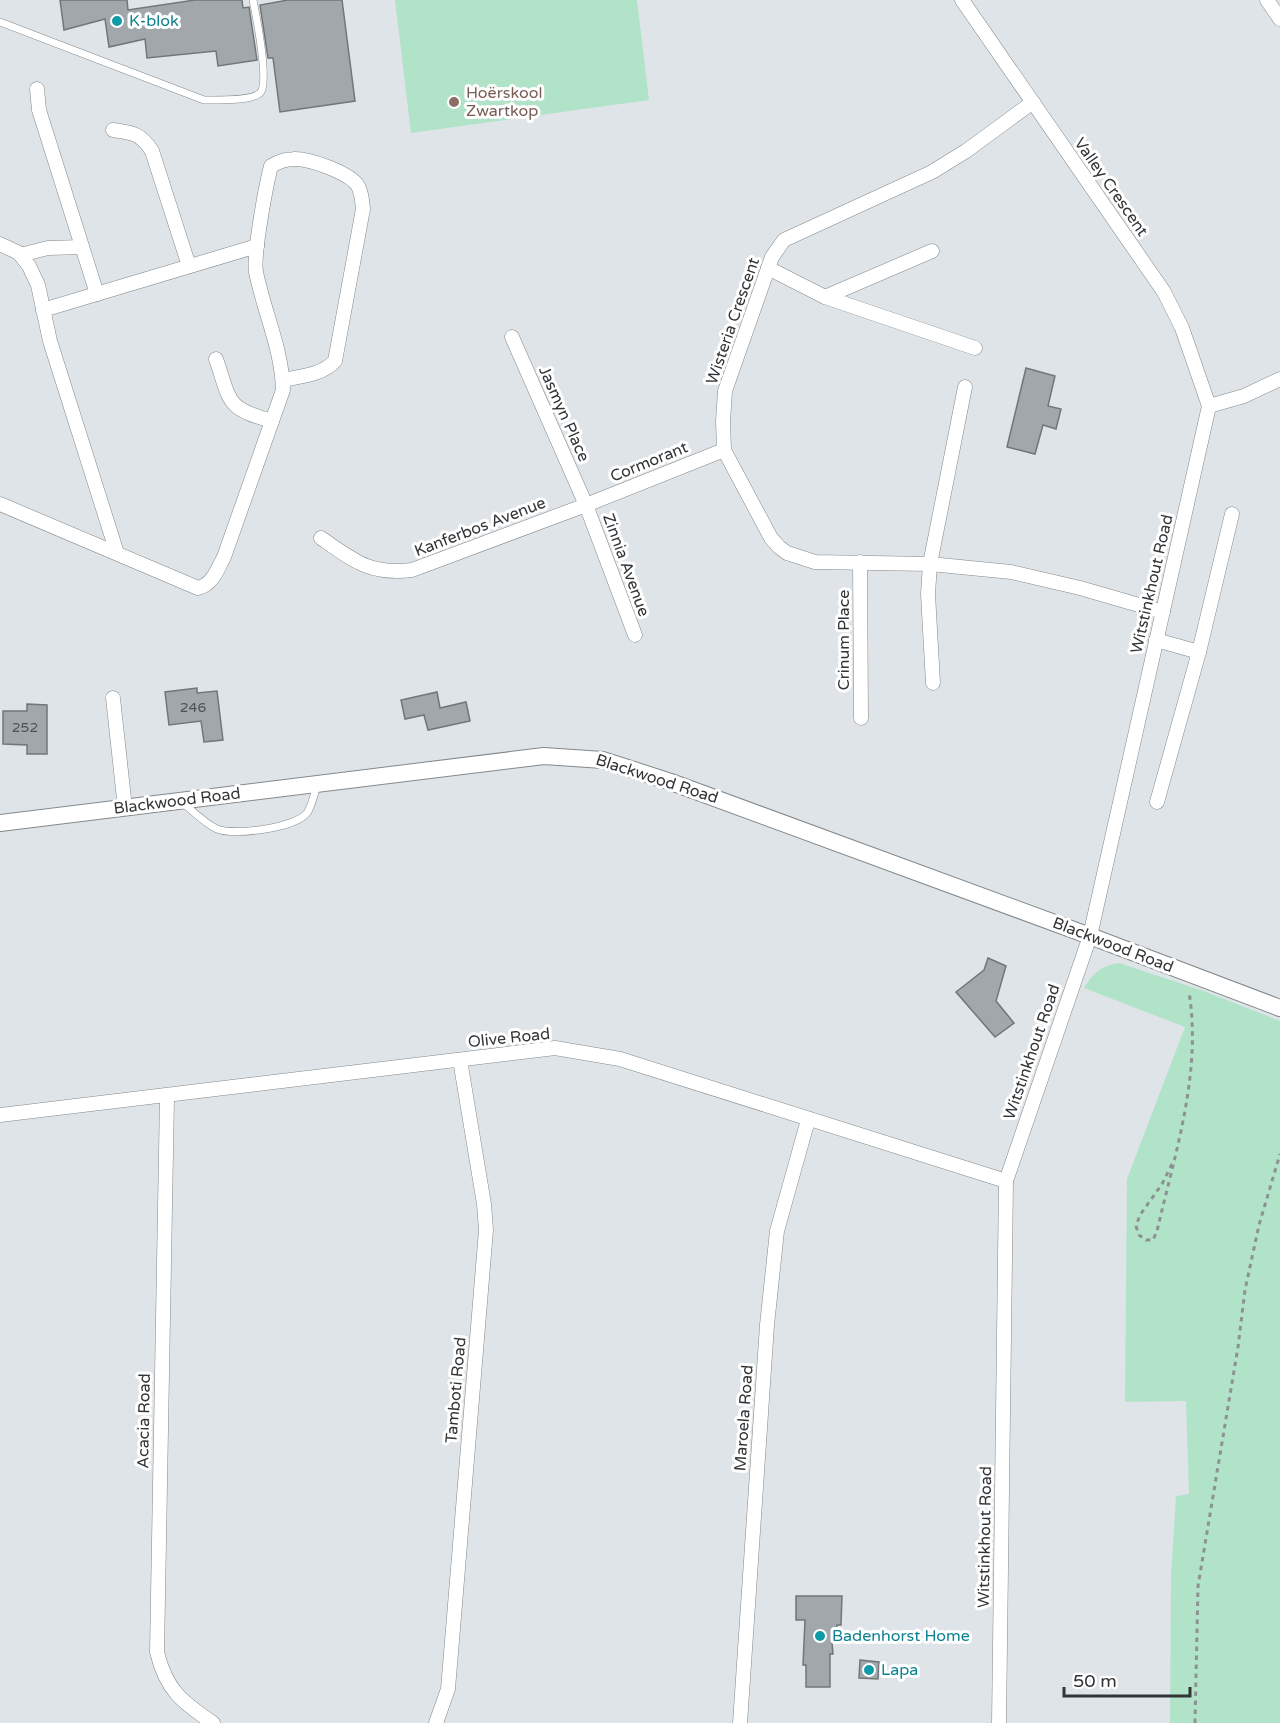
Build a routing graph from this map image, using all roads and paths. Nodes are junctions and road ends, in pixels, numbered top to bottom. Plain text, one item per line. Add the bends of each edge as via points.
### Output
1 (254, 0) edge
2 (962, 0) edge
3 (1267, 0) edge
4 (1280, 19) edge
5 (0, 22) edge
6 (37, 89) dead end
7 (1033, 102) junction
8 (113, 130) dead end
9 (0, 244) edge
10 (257, 246) junction
11 (82, 247) junction
12 (932, 251) dead end
13 (20, 255) junction
14 (189, 266) junction
15 (768, 268) junction
16 (97, 294) junction
17 (825, 297) junction
18 (43, 310) junction
19 (512, 337) dead end
20 (975, 348) dead end
21 (216, 359) dead end
22 (283, 380) junction
23 (1280, 380) edge
24 (965, 387) dead end
25 (1209, 406) junction
26 (272, 422) junction
27 (724, 450) junction
28 (0, 504) edge
29 (586, 505) junction
30 (1232, 514) dead end
31 (321, 537) dead end
32 (117, 554) junction
33 (860, 562) junction
34 (930, 564) junction
35 (1162, 612) junction
36 (635, 635) dead end
37 (1156, 640) junction
38 (1199, 652) junction
39 (933, 683) dead end
40 (113, 698) dead end
41 (861, 718) dead end
42 (317, 783) junction
43 (182, 801) junction
44 (1157, 802) dead end
45 (125, 808) junction
46 (0, 823) edge
47 (1090, 936) junction
48 (1186, 972) junction
49 (1280, 1008) edge
50 (460, 1060) junction
51 (167, 1096) junction
52 (0, 1115) edge
53 (808, 1120) junction
54 (1280, 1154) edge
55 (1172, 1164) junction
56 (1006, 1181) junction
57 (213, 1723) edge
58 (436, 1723) edge
59 (740, 1723) edge
60 (999, 1723) edge
61 (1195, 1723) edge

1 - 5 lane via 265,75 262,89 253,97 231,100 204,100
2 - 7 street, Valley Crescent
3 - 4 street
6 - 11 street via 39,110
7 - 15 street, Wisteria Crescent via 932,172 784,240
7 - 25 street, Valley Crescent via 1164,292 1182,328
8 - 14 street via 133,133 152,151
9 - 13 street
10 - 14 street
10 - 22 street via 255,270 279,352
10 - 22 street via 271,166 296,158 313,161 357,184 363,209 335,361 317,373
11 - 13 street via 48,248
11 - 16 street
12 - 17 street
13 - 18 street via 38,285
14 - 16 street
15 - 17 street
15 - 27 street, Wisteria Crescent via 725,392
16 - 18 street
17 - 20 street
18 - 32 street
19 - 29 street, Jasmyn Place
21 - 26 street via 231,403 248,415
22 - 26 street
23 - 25 street
24 - 34 street
25 - 35 street, Witstinkhout Road
26 - 32 street via 224,557 205,586 198,588
27 - 29 street, Cormorant
27 - 33 street, Wisteria Crescent via 779,547 807,561
28 - 32 street
29 - 31 street, Kanferbos Avenue via 412,570 384,572 365,566
29 - 36 street, Zinnia Avenue
30 - 38 street
33 - 34 street, Wisteria Crescent
33 - 41 street, Crinum Place
34 - 35 street, Wisteria Crescent via 1011,573
34 - 39 street
35 - 37 street, Witstinkhout Road
37 - 38 street
37 - 47 street, Witstinkhout Road
38 - 44 street
40 - 45 street
42 - 43 street, Blackwood Road
42 - 43 lane via 308,812 291,823 241,832 216,829
42 - 47 street, Blackwood Road via 544,756 603,760
43 - 45 street, Blackwood Road
45 - 46 street, Blackwood Road
47 - 48 street, Blackwood Road
47 - 56 street, Witstinkhout Road
48 - 49 street, Blackwood Road
48 - 55 path via 1191,1075
50 - 51 street, Olive Road
50 - 53 street, Olive Road via 555,1048 582,1052 620,1059
50 - 58 street, Tamboti Road via 486,1230 448,1689
51 - 52 street, Olive Road
51 - 57 street, Acacia Road via 158,1652 165,1677 176,1695
53 - 56 street, Olive Road
53 - 59 street, Maroela Road via 777,1231 766,1337
54 - 61 path via 1245,1290 1198,1586
55 - 55 path via 1157,1231 1153,1240 1146,1240 1136,1226
56 - 60 street, Witstinkhout Road

